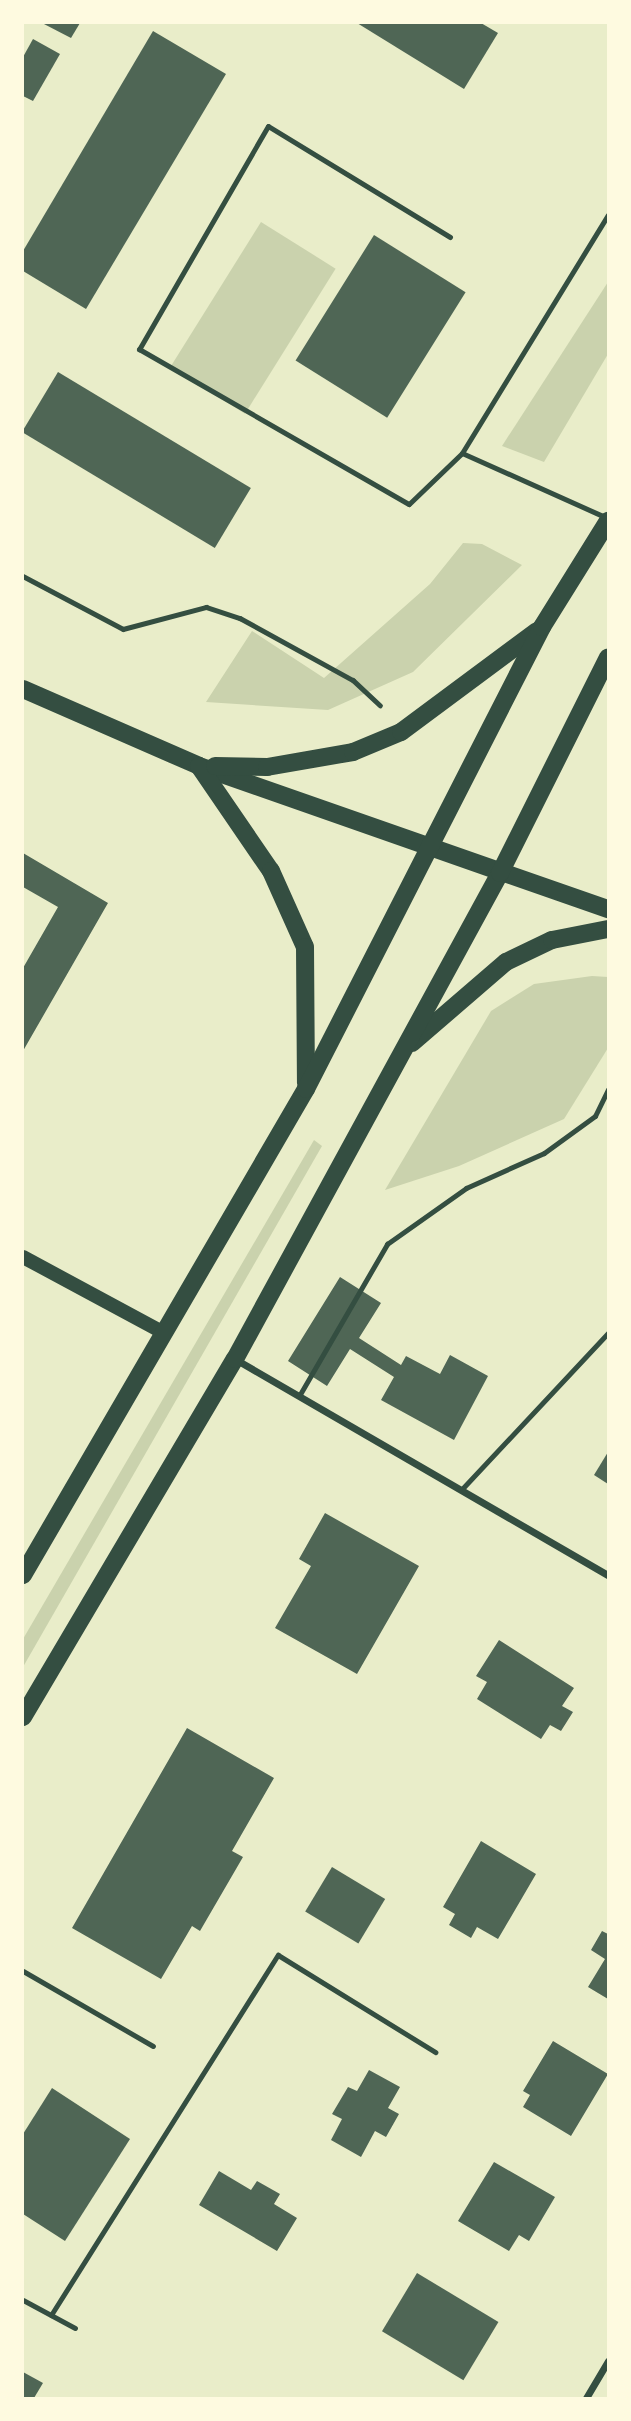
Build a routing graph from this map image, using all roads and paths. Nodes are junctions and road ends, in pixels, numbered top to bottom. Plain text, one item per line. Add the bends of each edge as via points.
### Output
1 (608, 215) edge
2 (450, 237) dead end
3 (462, 453) junction
4 (608, 520) edge
5 (23, 576) edge
6 (542, 627) junction
7 (608, 657) edge
8 (23, 689) edge
9 (380, 705) dead end
10 (200, 766) junction
11 (429, 848) junction
12 (500, 873) junction
13 (608, 909) edge
14 (608, 929) edge
15 (404, 1050) junction
16 (306, 1089) junction
17 (608, 1089) edge
18 (23, 1257) edge
19 (164, 1333) junction
20 (608, 1333) edge
21 (235, 1359) junction
22 (299, 1396) junction
23 (461, 1490) junction
24 (23, 1575) edge
25 (608, 1575) edge
26 (23, 1717) edge
27 (23, 1972) edge
28 (153, 2046) dead end
29 (435, 2052) dead end
30 (23, 2300) edge
31 (51, 2315) junction
32 (75, 2328) dead end
33 (608, 2361) edge
34 (586, 2398) edge

1 - 3 lane
2 - 3 lane via 268,126 139,349 409,504
3 - 4 lane
4 - 6 main road
5 - 9 path via 122,629 206,607 240,618 353,680
6 - 10 main road via 420,723 353,752 267,767
6 - 11 main road
7 - 12 main road
8 - 10 main road
10 - 11 main road
10 - 16 main road via 271,871 305,947
11 - 12 main road
11 - 16 main road
12 - 13 main road
12 - 15 main road
14 - 15 main road via 552,940 506,962
15 - 21 main road
16 - 19 main road
17 - 22 lane via 595,1116 544,1153 466,1188 387,1244
18 - 19 main road
19 - 24 main road
20 - 23 lane
21 - 22 street
21 - 26 main road
22 - 23 street
23 - 25 street
27 - 28 lane
29 - 31 lane via 278,1955
30 - 31 lane
31 - 32 lane
33 - 34 street

